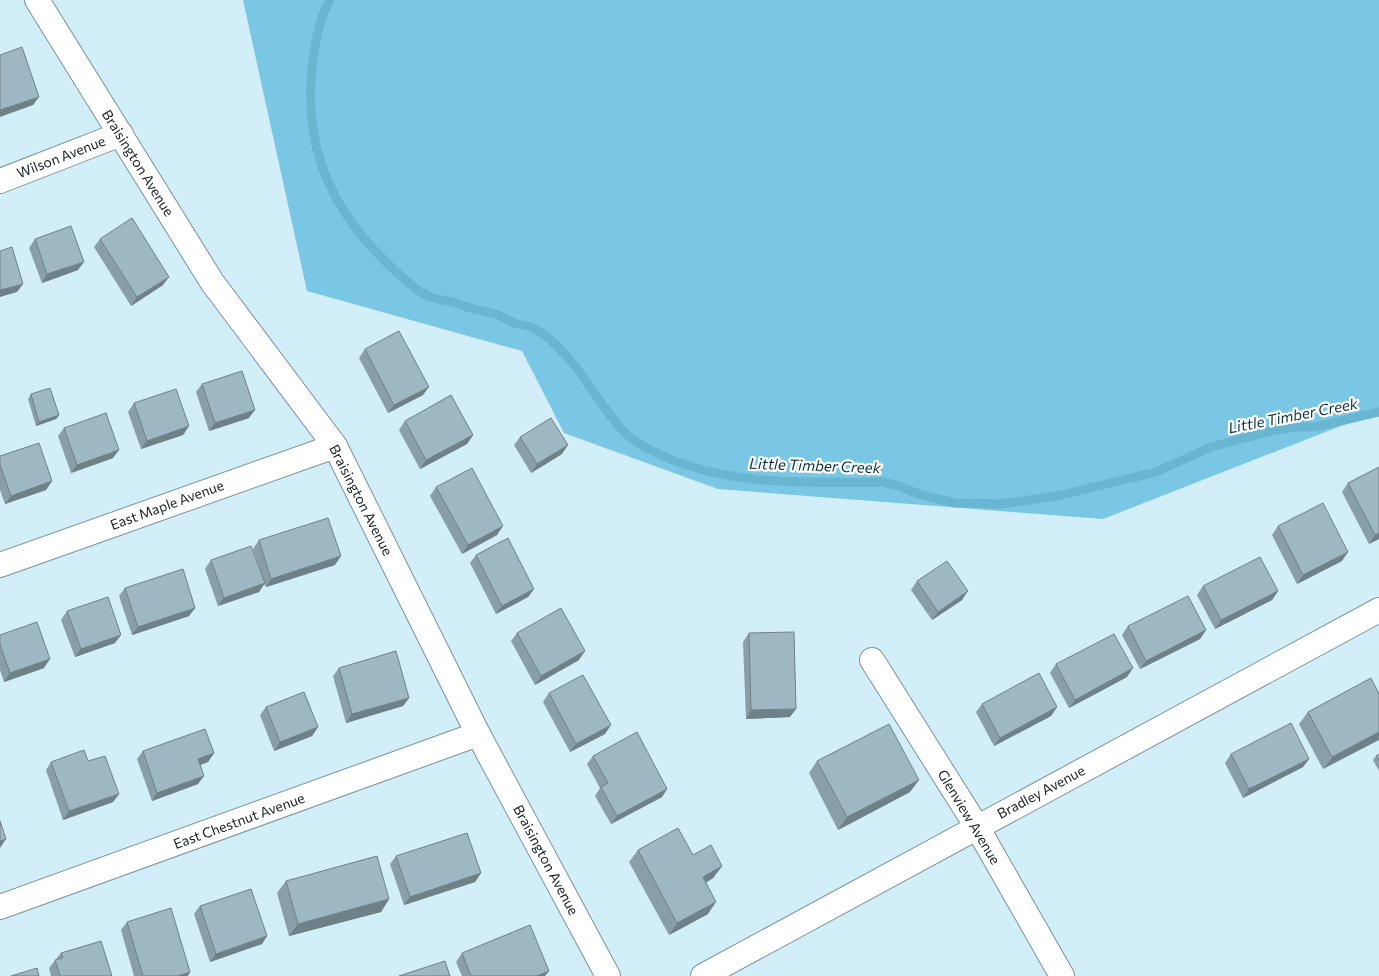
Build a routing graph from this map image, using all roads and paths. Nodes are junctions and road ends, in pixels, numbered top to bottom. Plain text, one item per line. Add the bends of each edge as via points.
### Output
1 (37, 0) edge
2 (121, 134) junction
3 (0, 180) edge
4 (335, 446) junction
5 (0, 565) edge
6 (1379, 610) edge
7 (872, 660) dead end
8 (478, 734) junction
9 (977, 826) junction
10 (0, 907) edge
11 (608, 976) edge
12 (703, 976) edge
13 (1062, 976) edge

1 - 2 street, Braisington Avenue
2 - 3 street, Wilson Avenue
2 - 4 street, Braisington Avenue via 212,282
4 - 5 street, East Maple Avenue
4 - 8 street, Braisington Avenue
6 - 9 street, Bradley Avenue
7 - 9 street, Glenview Avenue
8 - 10 street, East Chestnut Avenue
8 - 11 street, Braisington Avenue
9 - 12 street, Bradley Avenue
9 - 13 street, Glenview Avenue

